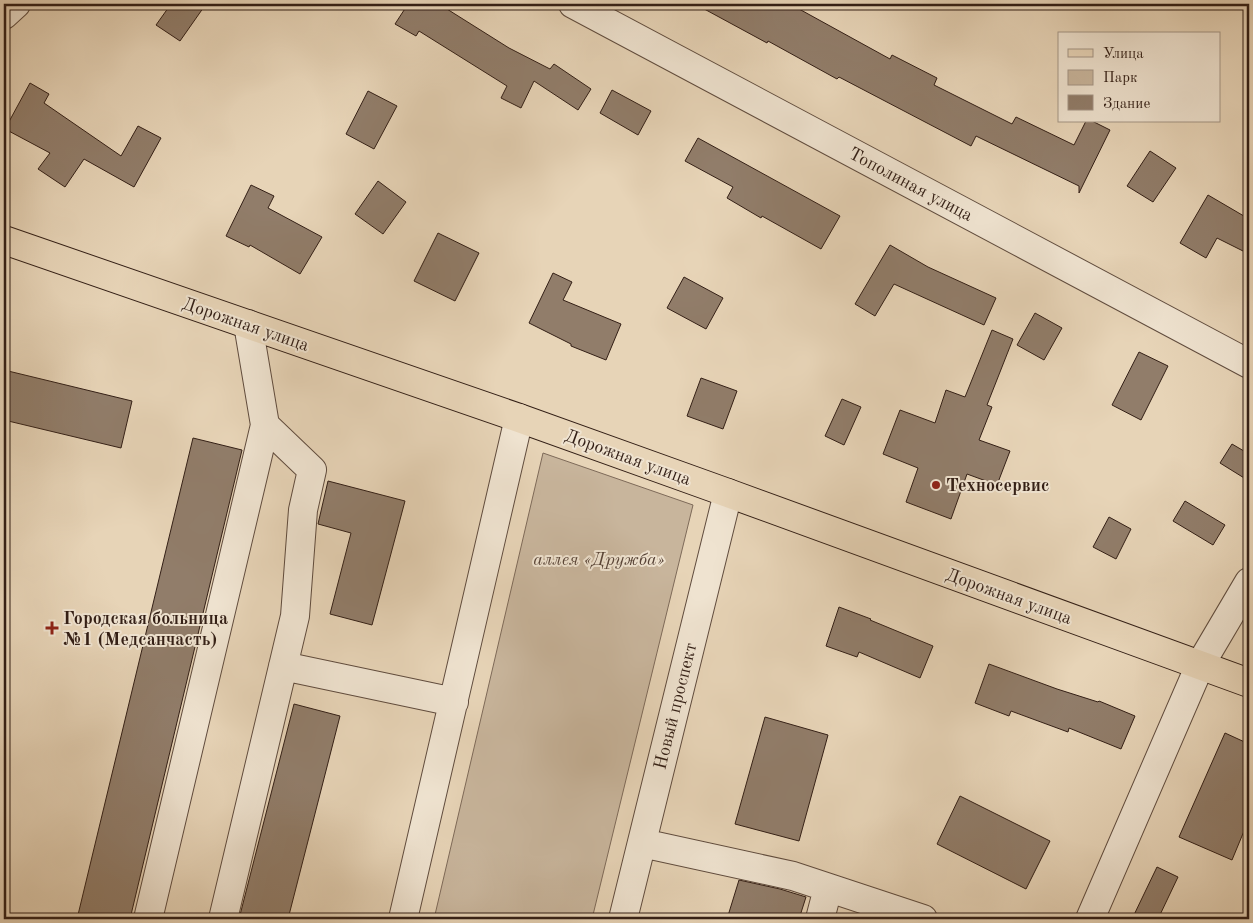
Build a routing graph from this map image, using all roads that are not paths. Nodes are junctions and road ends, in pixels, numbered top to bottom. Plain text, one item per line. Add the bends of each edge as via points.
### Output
1 (16, 4) edge
2 (573, 4) edge
3 (4, 15) edge
4 (4, 240) edge
5 (248, 324) junction
6 (1249, 364) edge
7 (519, 418) junction
8 (265, 425) junction
9 (728, 493) junction
10 (1249, 582) edge
11 (1200, 665) junction
12 (283, 666) junction
13 (1249, 683) edge
14 (454, 702) junction
15 (642, 844) junction
16 (828, 888) junction
17 (148, 919) edge
18 (223, 919) edge
19 (403, 919) edge
20 (623, 919) edge
21 (820, 919) edge
22 (923, 919) edge
23 (1090, 919) edge

1 - 3 street
2 - 6 street, Тополиная улица
4 - 5 main road, Дорожная улица
5 - 7 main road, Дорожная улица
5 - 8 street
7 - 9 main road, Дорожная улица
7 - 14 street
8 - 12 street via 312,470 303,510 295,616
8 - 17 street
9 - 11 main road, Дорожная улица
9 - 15 street, Новый проспект
10 - 11 street
11 - 13 main road, Дорожная улица
11 - 23 street
12 - 14 street
12 - 18 street
14 - 19 street
15 - 16 street via 793,876
15 - 20 street, Новый проспект
16 - 21 street
16 - 22 street

